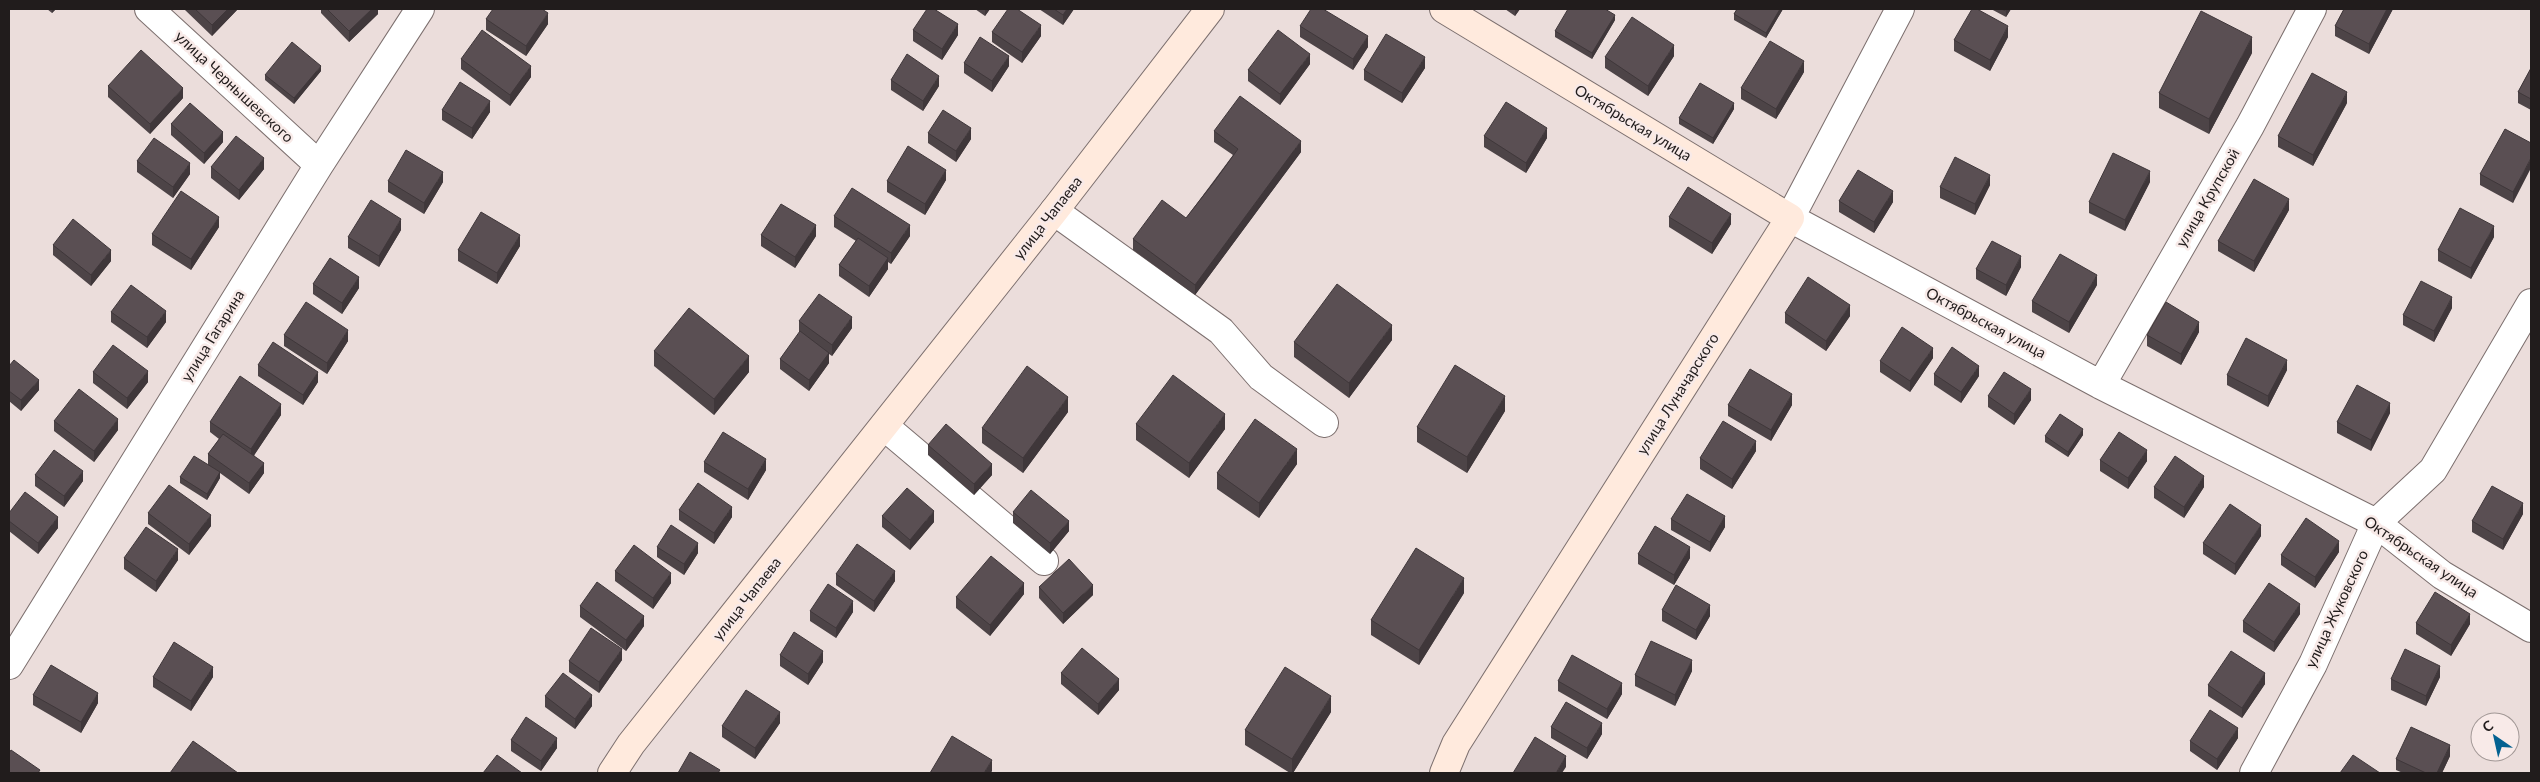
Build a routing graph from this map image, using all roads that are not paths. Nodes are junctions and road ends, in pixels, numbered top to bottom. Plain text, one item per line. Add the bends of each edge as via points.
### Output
1 (149, 9) edge
2 (420, 9) edge
3 (1210, 9) edge
4 (1444, 9) edge
5 (1900, 9) edge
6 (2312, 9) edge
7 (319, 165) junction
8 (1054, 211) junction
9 (1790, 218) junction
10 (2531, 304) edge
11 (2101, 385) junction
12 (1324, 423) dead end
13 (884, 426) junction
14 (2376, 523) junction
15 (1044, 561) dead end
16 (2531, 628) edge
17 (9, 665) edge
18 (612, 773) edge
19 (1444, 773) edge
20 (2254, 773) edge

1 - 7 street, улица Чернышевского
2 - 7 street, улица Гагарина
3 - 8 main road, улица Чапаева
4 - 9 main road, Октябрьская улица
5 - 9 street, улица Луначарского
6 - 11 street, улица Крупской via 2250,126
7 - 17 street, улица Гагарина
8 - 12 street via 1221,331 1261,377
8 - 13 main road, улица Чапаева
9 - 11 street, Октябрьская улица
9 - 19 main road, улица Луначарского via 1456,744
10 - 14 street, улица Жуковского via 2433,470
11 - 14 street, Октябрьская улица
13 - 15 street
13 - 18 main road, улица Чапаева via 631,744
14 - 16 street, Октябрьская улица via 2442,575
14 - 20 street, улица Жуковского via 2313,664

